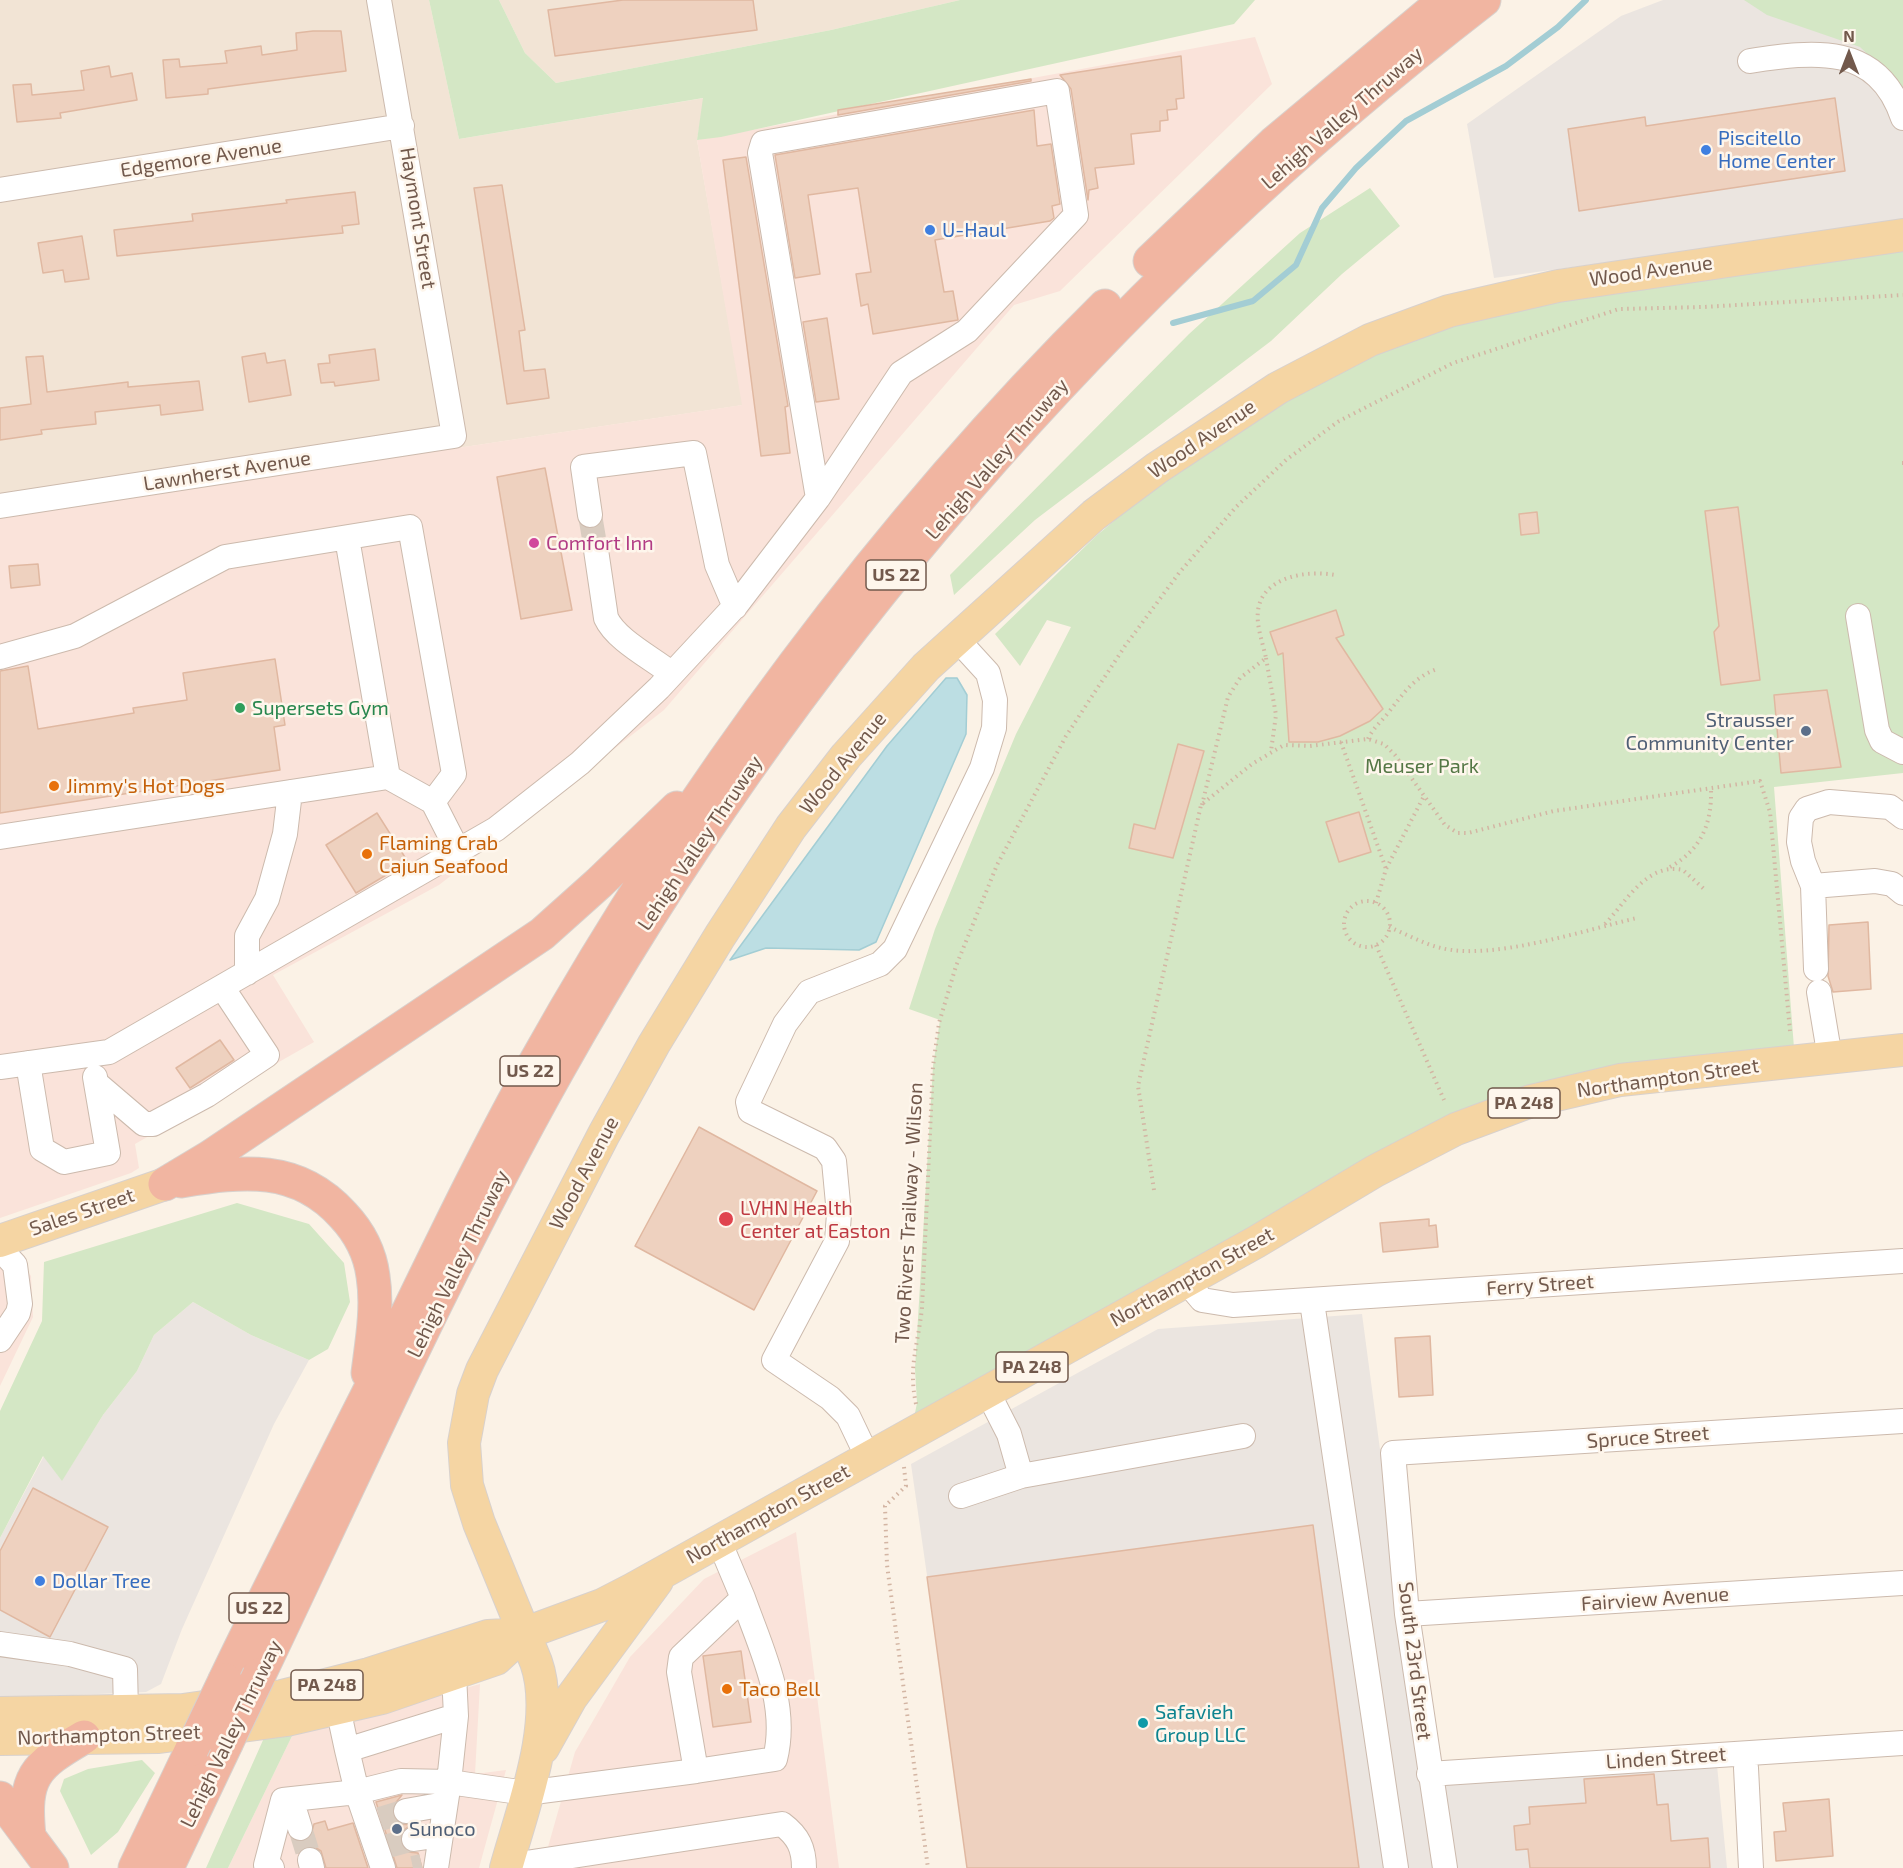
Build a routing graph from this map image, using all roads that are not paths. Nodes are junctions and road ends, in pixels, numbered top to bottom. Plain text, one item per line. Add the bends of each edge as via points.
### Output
1 (379, 0) edge
2 (1445, 0) edge
3 (1484, 0) edge
4 (1750, 61) dead end
5 (1903, 118) edge
6 (402, 126) junction
7 (0, 190) edge
8 (1903, 235) edge
9 (454, 436) joint
10 (818, 498) junction
11 (0, 506) edge
12 (590, 514) tunnel mouth
13 (347, 537) junction
14 (596, 550) tunnel mouth
15 (735, 607) junction
16 (1858, 616) dead end
17 (956, 638) junction
18 (0, 657) edge
19 (672, 674) junction
20 (1903, 752) edge
21 (725, 761) junction
22 (388, 777) junction
23 (291, 792) junction
24 (433, 802) junction
25 (1903, 817) edge
26 (0, 837) edge
27 (458, 851) junction
28 (1813, 886) junction
29 (1903, 893) edge
30 (247, 973) junction
31 (222, 987) junction
32 (1903, 1050) edge
33 (92, 1054) junction
34 (1830, 1058) junction
35 (28, 1063) junction
36 (0, 1066) edge
37 (96, 1083) junction
38 (165, 1184) junction
39 (0, 1241) edge
40 (0, 1249) edge
41 (1903, 1261) edge
42 (1186, 1281) junction
43 (1312, 1302) junction
44 (0, 1340) edge
45 (987, 1391) junction
46 (365, 1398) junction
47 (1903, 1421) edge
48 (1243, 1436) dead end
49 (1393, 1453) joint
50 (868, 1458) junction
51 (1021, 1476) junction
52 (961, 1496) dead end
53 (719, 1541) junction
54 (663, 1573) junction
55 (1903, 1583) edge
56 (743, 1598) junction
57 (1407, 1614) junction
58 (523, 1634) junction
59 (0, 1644) edge
60 (454, 1674) junction
61 (338, 1708) junction
62 (126, 1711) junction
63 (0, 1713) edge
64 (456, 1716) junction
65 (84, 1737) junction
66 (0, 1739) edge
67 (1903, 1743) edge
68 (347, 1750) junction
69 (1746, 1768) dead end
70 (696, 1771) junction
71 (1429, 1774) junction
72 (530, 1779) junction
73 (357, 1792) junction
74 (447, 1793) junction
75 (0, 1798) edge
76 (291, 1799) junction
77 (406, 1811) tunnel mouth
78 (300, 1828) tunnel mouth
79 (441, 1835) junction
80 (29, 1836) junction
81 (414, 1839) tunnel mouth
82 (382, 1854) edge
83 (575, 1862) edge
84 (431, 1865) edge
85 (506, 1867) edge
86 (52, 1868) edge
87 (135, 1868) edge
88 (167, 1868) edge
89 (272, 1868) edge
90 (804, 1868) edge
91 (1396, 1868) edge
92 (1445, 1868) edge
93 (1752, 1868) edge

1 - 6 street, Haymont Street
2 - 21 highway, Lehigh Valley Thruway / US 22 via 1266,151 1061,351 898,536
3 - 88 highway, Lehigh Valley Thruway / US 22, bridge via 1274,175 1109,333 1031,417 890,583 745,775 619,968 505,1167
4 - 5 street via 1802,52 1834,55 1870,69 1896,97
6 - 7 street, Edgemore Avenue
6 - 9 street, Haymont Street
8 - 17 main road, Wood Avenue via 1558,286 1449,311 1370,340 1278,388 1157,468 1094,514
9 - 11 street, Lawnherst Avenue
10 - 10 street via 901,373 967,331 1076,214 1057,91 763,143 760,153
10 - 15 street
12 - 15 street via 583,467 694,453 717,565
13 - 18 street via 225,557 75,636
13 - 22 street
13 - 24 street via 410,527 454,774
14 - 19 street via 610,627
15 - 19 street
16 - 20 street via 1877,730 1882,741
17 - 50 street via 988,673 995,699 994,728 982,768 895,949 880,964 809,992 785,1024 748,1102 750,1111 825,1148 834,1161 837,1240 774,1360 830,1398 848,1416
17 - 58 main road, Wood Avenue via 846,756 791,827 726,927 604,1134 483,1370 464,1443 467,1485
19 - 27 street via 580,763 496,829
21 - 38 highway via 542,934
21 - 46 highway, Lehigh Valley Thruway / US 22 via 645,881 537,1059 439,1245
22 - 23 street
22 - 24 street
23 - 26 street
23 - 30 street via 285,834 267,900 247,936
24 - 27 street
25 - 28 street via 1890,807 1877,804 1829,802 1807,808 1798,830 1803,861
27 - 30 street
28 - 29 street via 1875,881 1892,884
28 - 34 street via 1817,981
30 - 31 street
31 - 33 street via 109,1052
31 - 37 street via 267,1054 207,1095 153,1124 144,1124
32 - 34 main road, Northampton Street / PA 248
33 - 35 street
33 - 37 street
34 - 42 main road, Northampton Street / PA 248 via 1620,1080 1510,1108 1403,1156
35 - 36 street
35 - 37 street via 42,1149 64,1162 108,1153
38 - 39 main road, Sales Street
38 - 46 highway via 230,1174 275,1175 316,1191 339,1210 359,1235 373,1276 375,1307
40 - 44 street via 15,1265 20,1304
41 - 43 street, Ferry Street
42 - 43 street, Ferry Street via 1198,1297 1213,1304
42 - 45 main road, Northampton Street / PA 248
43 - 91 street
45 - 50 main road, Northampton Street / PA 248
45 - 51 street via 1009,1434
46 - 87 highway, Lehigh Valley Thruway / US 22, bridge via 294,1536
47 - 49 street, Spruce Street
48 - 51 street
49 - 57 street, South 23rd Street
50 - 53 main road, Northampton Street / PA 248
51 - 52 street
53 - 54 main road, Northampton Street / PA 248
53 - 56 street
54 - 58 main road, Northampton Street / PA 248 via 602,1605
54 - 72 main road via 571,1698
55 - 57 street, Fairview Avenue
56 - 70 street via 681,1657 679,1672
56 - 70 street via 774,1685 780,1737 775,1759
57 - 71 street, South 23rd Street
58 - 60 main road, Northampton Street / PA 248 via 496,1659
58 - 62 main road, Northampton Street / PA 248 via 488,1636 389,1668 282,1696 183,1710
58 - 72 main road, Wood Avenue via 542,1685
59 - 62 street via 70,1654 125,1670
60 - 61 main road, Northampton Street / PA 248
60 - 64 street
61 - 65 main road, Northampton Street / PA 248 via 287,1720 159,1737
61 - 68 street
62 - 63 main road, Northampton Street / PA 248
64 - 68 street
64 - 74 street
65 - 66 main road, Northampton Street / PA 248
65 - 80 highway via 57,1752 32,1778 27,1803
67 - 71 street, Linden Street
68 - 73 street
69 - 93 street
70 - 72 street
71 - 92 street, South 23rd Street
72 - 74 street
72 - 85 main road, Wood Avenue
73 - 74 street via 401,1781
73 - 76 street
73 - 82 street via 374,1820
74 - 77 street
74 - 79 street
75 - 80 highway
76 - 78 street
76 - 89 street via 283,1800 266,1864
79 - 81 street
79 - 84 street
80 - 86 highway
83 - 85 street
83 - 90 street via 782,1824 801,1845

